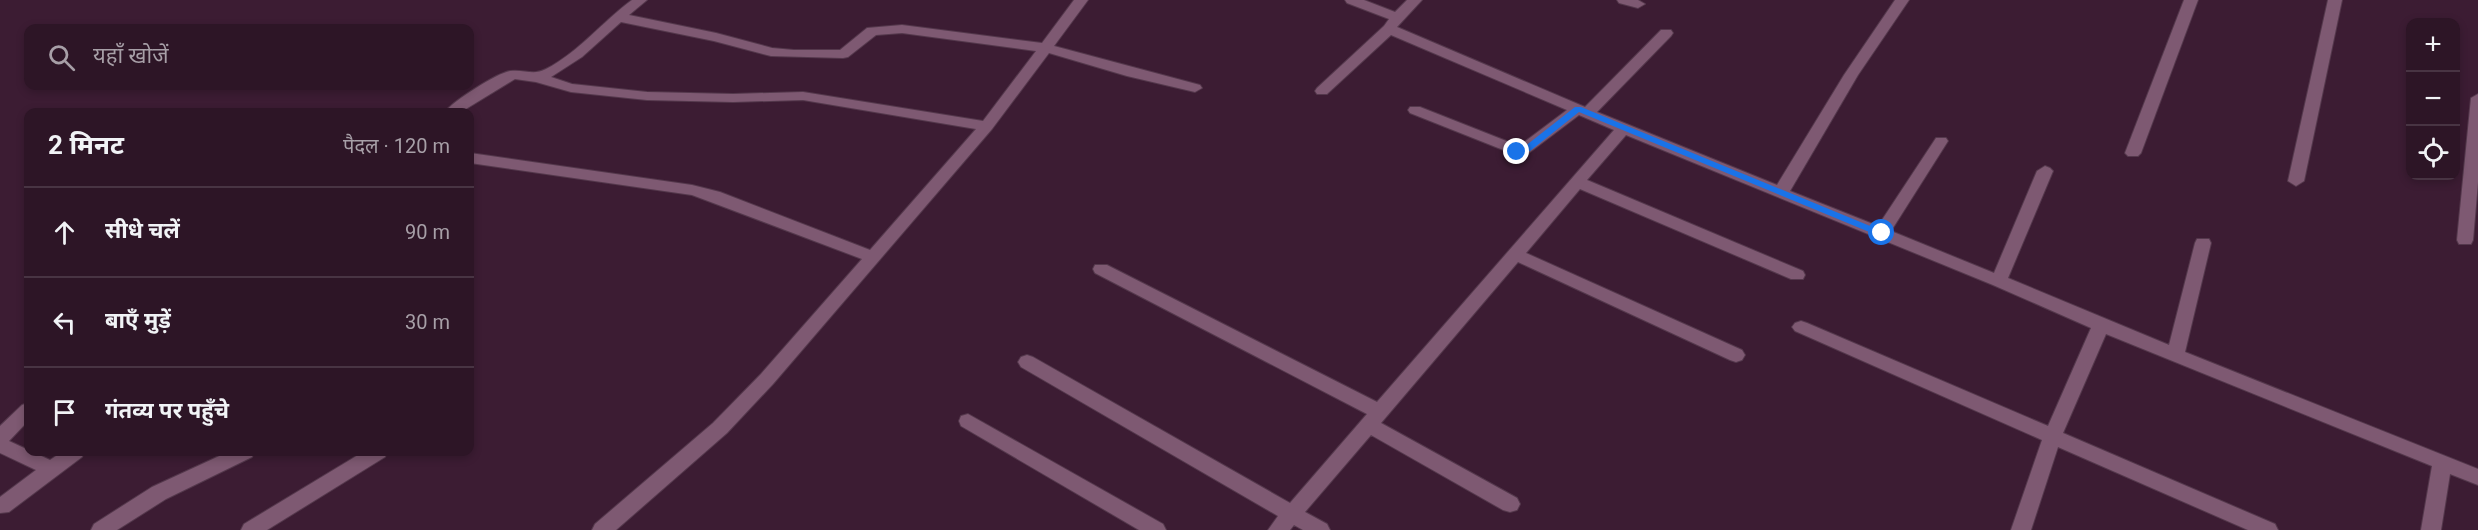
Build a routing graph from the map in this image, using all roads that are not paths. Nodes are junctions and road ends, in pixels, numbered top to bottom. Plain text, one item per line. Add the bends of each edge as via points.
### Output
1 (639, 0) edge
2 (1081, 0) edge
3 (1352, 0) edge
4 (1415, 0) edge
5 (1624, 0) edge
6 (1902, 0) edge
7 (2191, 0) edge
8 (2335, 0) edge
9 (1638, 4) dead end
10 (617, 16) junction
11 (1393, 23) junction
12 (1666, 33) dead end
13 (1046, 48) junction
14 (537, 78) junction
15 (1195, 88) dead end
16 (1322, 91) dead end
17 (2478, 98) edge
18 (458, 108) edge
19 (1415, 110) dead end
20 (1583, 111) junction
21 (987, 126) junction
22 (1623, 129) junction
23 (1941, 141) dead end
24 (2133, 153) dead end
25 (474, 159) edge
26 (2045, 171) dead end
27 (2296, 181) dead end
28 (1577, 182) junction
29 (1781, 192) junction
30 (1882, 233) junction
31 (2464, 240) dead end
32 (2203, 243) dead end
33 (1514, 254) junction
34 (874, 258) junction
35 (1101, 269) dead end
36 (1797, 275) dead end
37 (1999, 281) junction
38 (2101, 325) junction
39 (1801, 327) dead end
40 (1736, 355) dead end
41 (2175, 355) junction
42 (1027, 362) dead end
43 (24, 414) edge
44 (1374, 419) junction
45 (968, 421) dead end
46 (0, 438) edge
47 (2052, 438) junction
48 (0, 445) edge
49 (70, 456) edge
50 (237, 456) edge
51 (371, 456) edge
52 (2442, 462) junction
53 (51, 470) junction
54 (2478, 477) edge
55 (1510, 504) dead end
56 (2, 506) dead end
57 (1293, 514) junction
58 (101, 530) edge
59 (251, 530) edge
60 (602, 530) edge
61 (1156, 530) edge
62 (1278, 530) edge
63 (1320, 530) edge
64 (2021, 530) edge
65 (2268, 530) edge
66 (2431, 530) edge

1 - 10 street
2 - 13 street
3 - 11 street
4 - 11 street
5 - 9 street
6 - 29 street via 1851,75
7 - 24 street
8 - 27 street
10 - 13 street via 794,54 843,54 866,34 890,28
10 - 14 street via 585,47
11 - 16 street
11 - 20 street
12 - 20 street
13 - 15 street
13 - 21 street
14 - 18 street via 507,76
14 - 21 street via 571,88 647,96 803,96
17 - 31 street
19 - 20 street via 1521,152
20 - 22 street
21 - 34 street
22 - 28 street
22 - 29 street
23 - 30 street
25 - 34 street via 692,190
26 - 37 street
28 - 33 street
28 - 36 street
29 - 30 street
30 - 37 street
32 - 41 street
33 - 40 street
33 - 44 street
34 - 60 street via 720,428
35 - 44 street
37 - 38 street
38 - 41 street
38 - 47 street
39 - 47 street
41 - 52 street
42 - 57 street
43 - 46 street
44 - 55 street
44 - 57 street
45 - 61 street
47 - 64 street
47 - 65 street
48 - 53 street
49 - 53 street
50 - 58 street via 159,493
51 - 59 street
52 - 54 street
52 - 66 street
53 - 56 street
57 - 62 street
57 - 63 street

